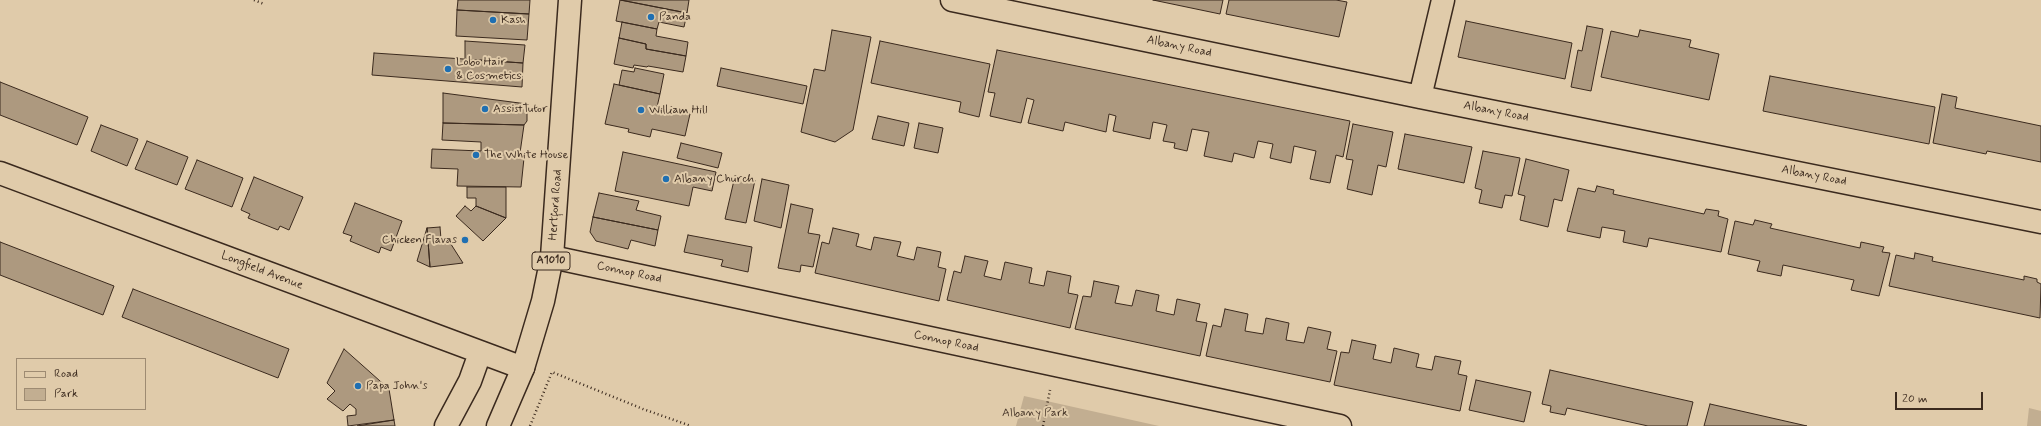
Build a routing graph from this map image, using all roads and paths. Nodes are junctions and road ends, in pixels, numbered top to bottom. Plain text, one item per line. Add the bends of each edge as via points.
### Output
1 (254, 0) edge
2 (570, 0) edge
3 (952, 0) edge
4 (1443, 0) edge
5 (264, 4) dead end
6 (1420, 97) junction
7 (0, 173) edge
8 (2041, 222) edge
9 (552, 257) junction
10 (480, 353) junction
11 (1054, 366) junction
12 (523, 368) junction
13 (446, 426) edge
14 (498, 426) edge
15 (530, 426) edge
16 (691, 426) edge
17 (1043, 426) edge
18 (1340, 426) edge

1 - 5 path
2 - 9 street, Hertford Road / A1010
3 - 6 street, Albany Road
4 - 6 street
6 - 8 street, Albany Road
7 - 10 street, Longfield Avenue
9 - 11 street, Connop Road
9 - 12 street, Hertford Road / A1010 via 543,301
10 - 12 street, Longfield Avenue
10 - 13 street via 470,381
11 - 17 path
11 - 18 street, Connop Road
12 - 14 street, Hertford Road / A1010
15 - 16 path via 552,372

